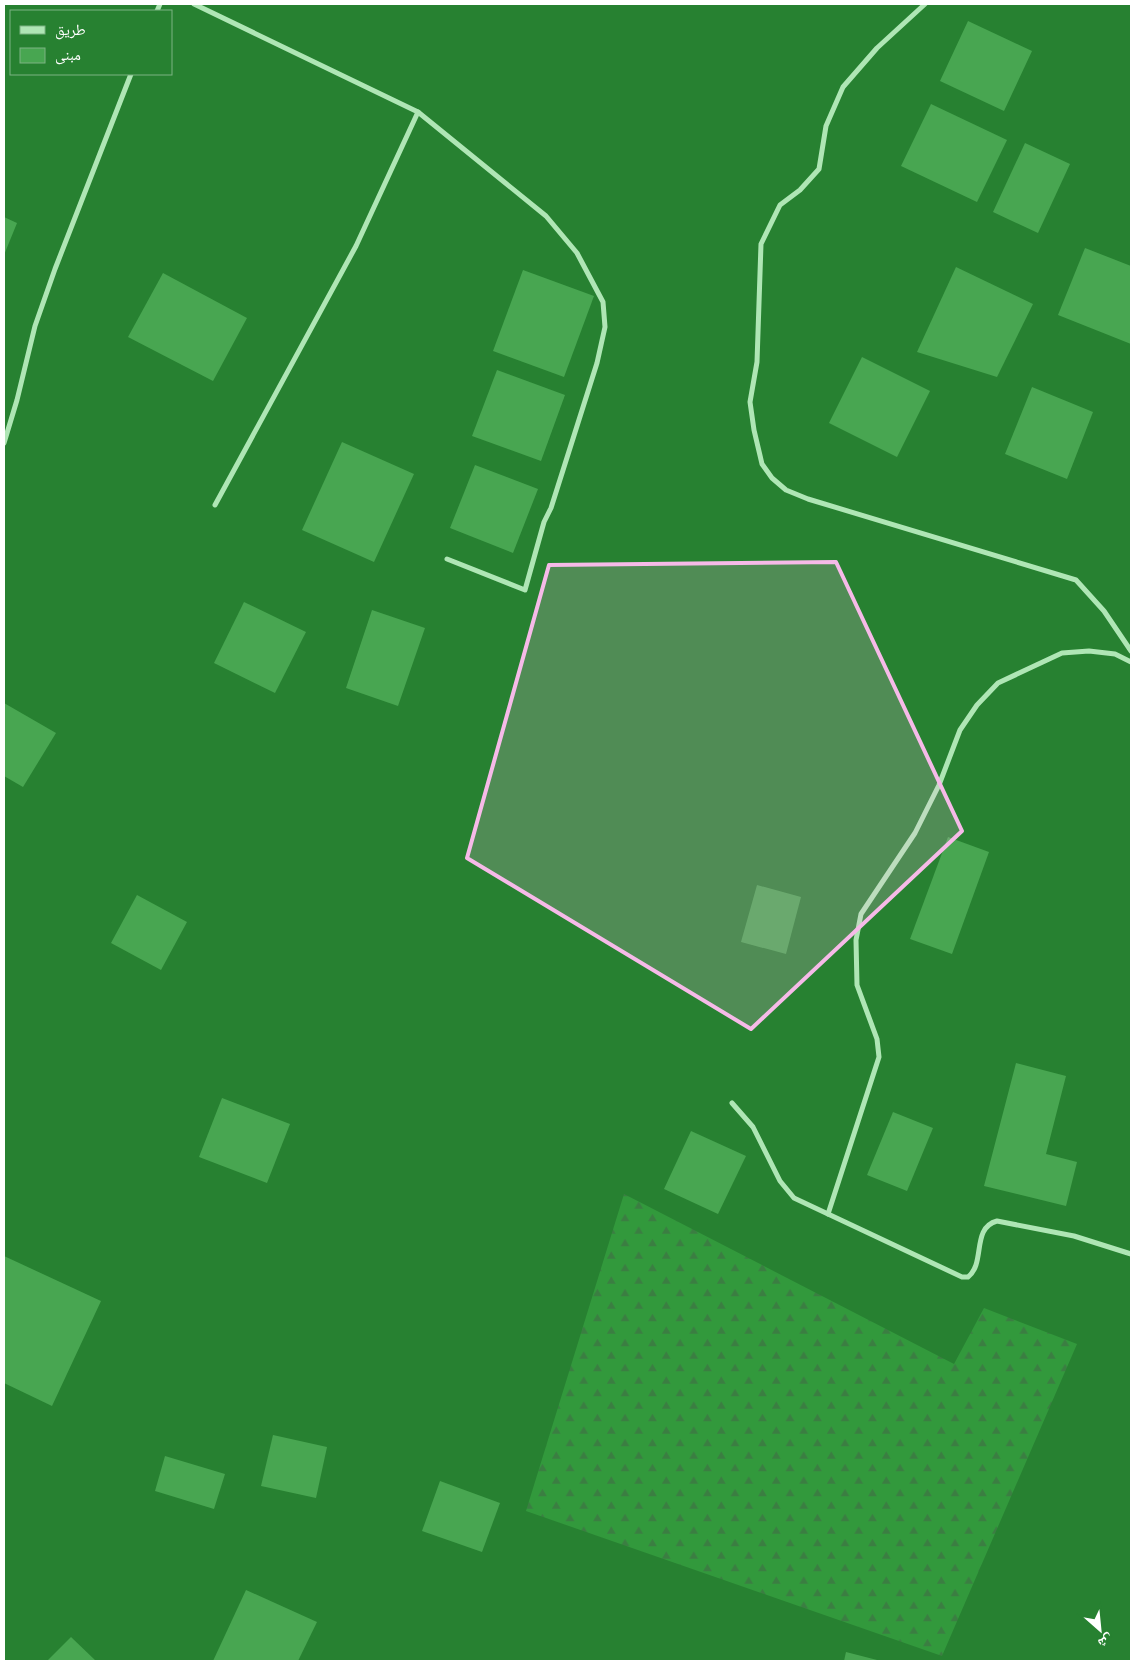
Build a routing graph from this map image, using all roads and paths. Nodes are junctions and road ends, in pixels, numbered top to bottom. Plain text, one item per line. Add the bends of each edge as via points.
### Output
1 (194, 4) edge
2 (925, 4) edge
3 (132, 75) edge
4 (418, 112) junction
5 (4, 443) edge
6 (215, 505) dead end
7 (447, 559) dead end
8 (1131, 651) edge
9 (1131, 662) edge
10 (732, 1103) dead end
11 (828, 1214) junction
12 (1131, 1254) edge

1 - 4 street
2 - 8 street via 877,48 843,87 826,126 818,169 800,190 780,205 762,244 757,362 750,402 760,458 772,478 786,490 808,499 1076,580 1104,611
3 - 5 street via 42,307
4 - 6 street via 356,246
4 - 7 street via 546,216 592,277 603,302 605,327 598,363 544,522 525,590
9 - 11 street via 1114,654 1089,651 1062,653 998,683 960,730 939,785 915,833 861,914 856,940 857,985 877,1039 879,1057
10 - 11 street via 754,1127 786,1191
11 - 12 street via 962,1277 968,1277 973,1271 983,1229 997,1221 1074,1236

